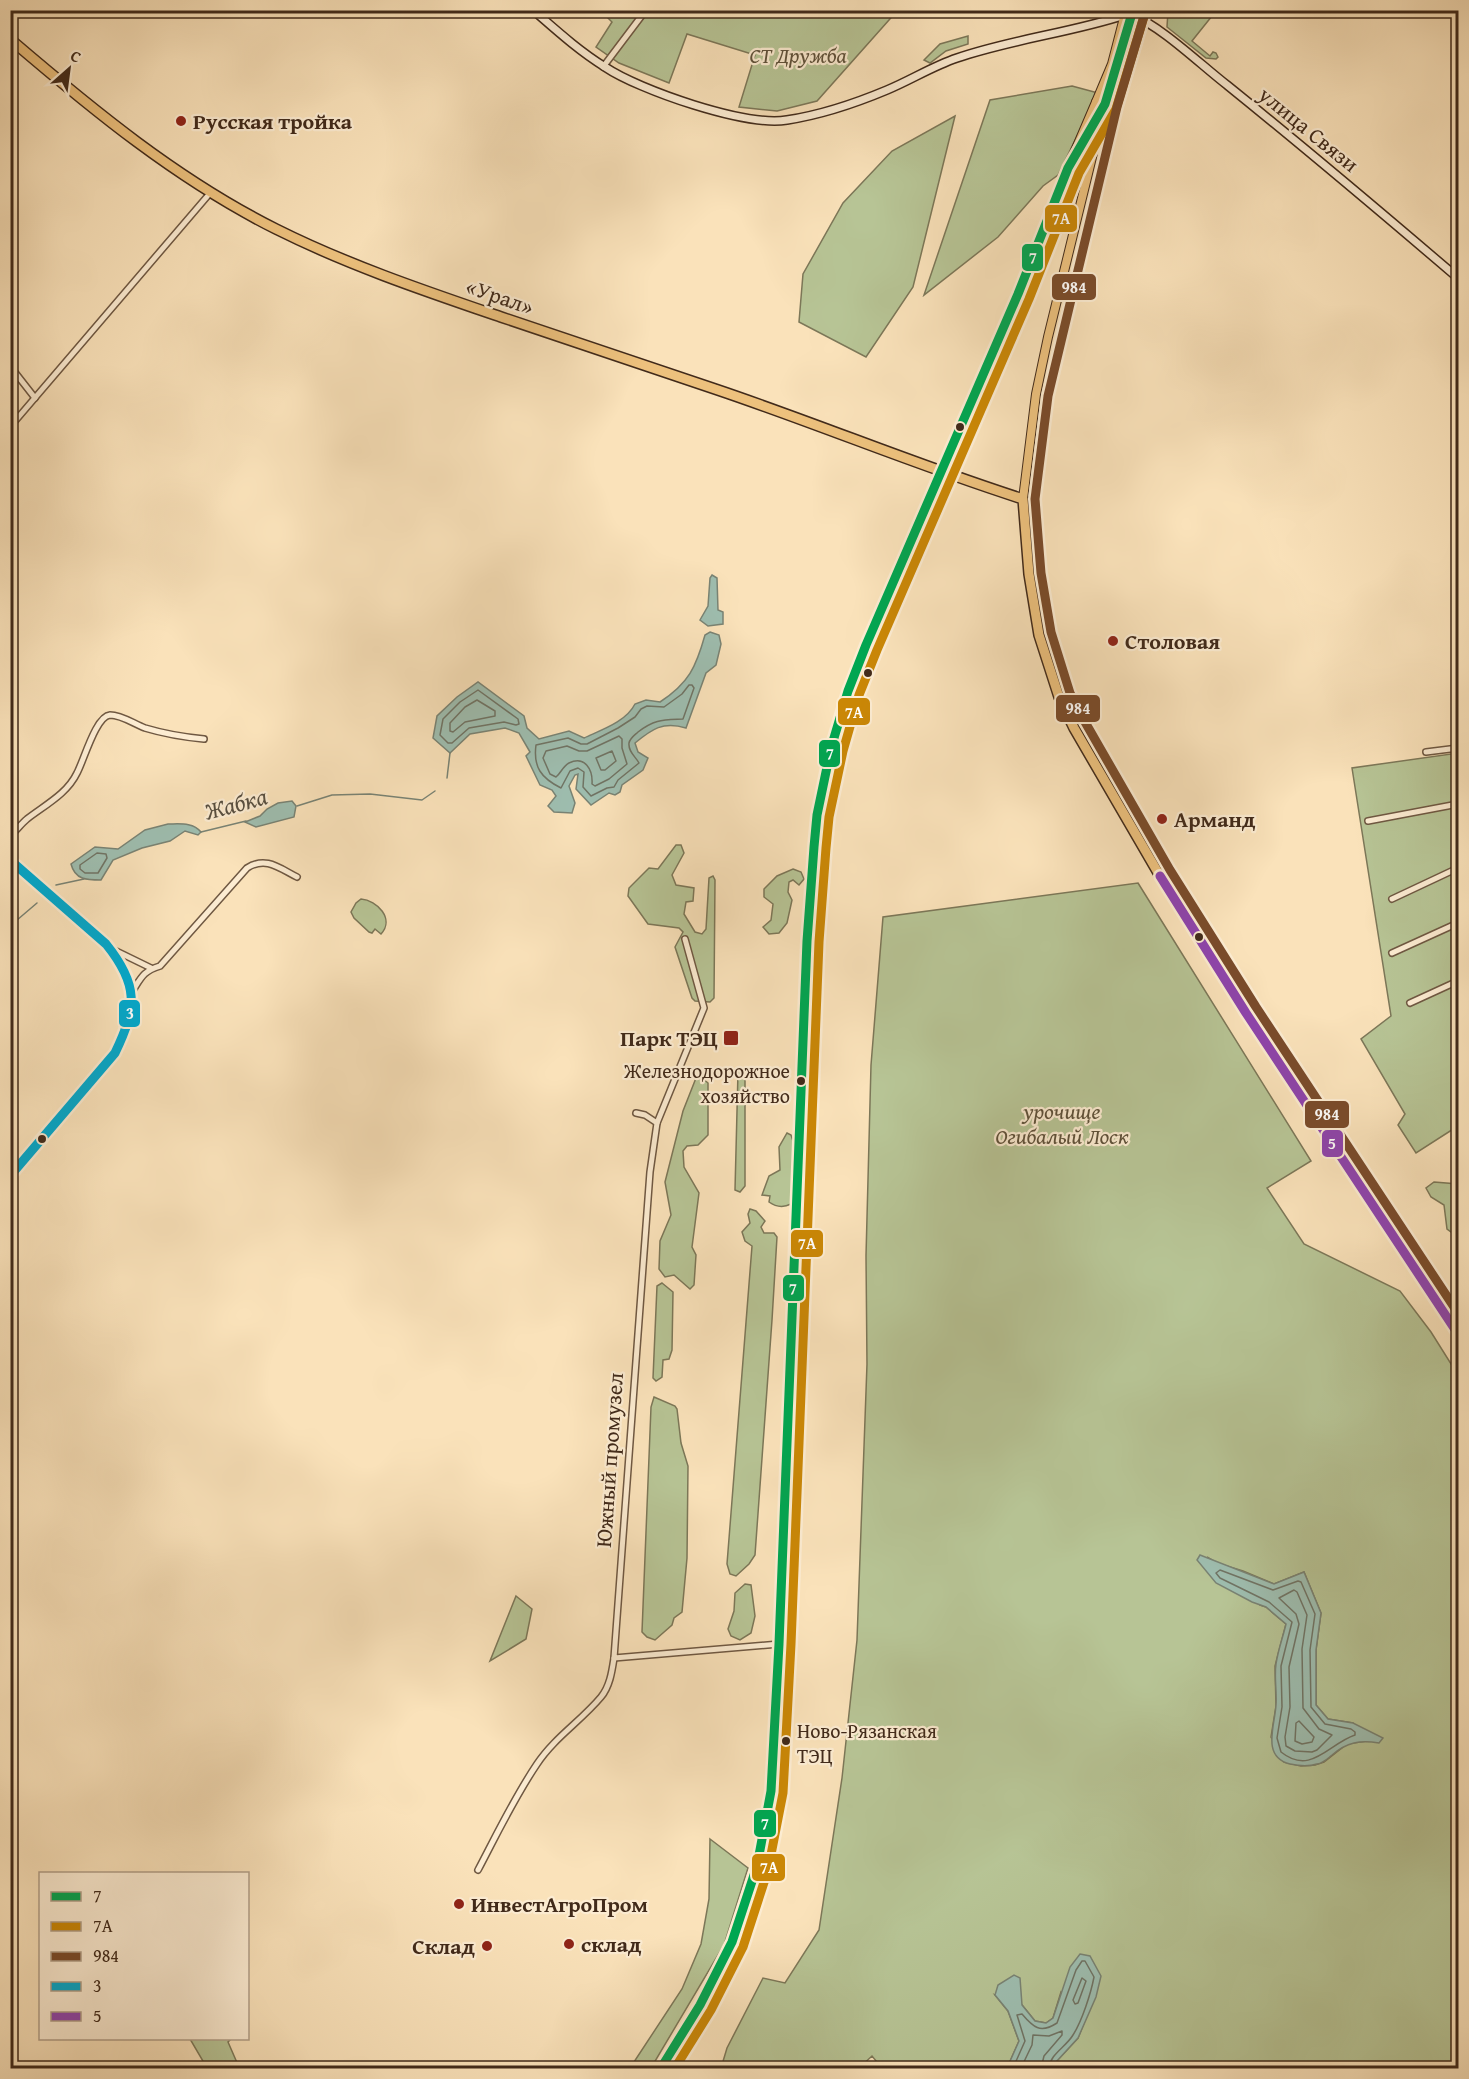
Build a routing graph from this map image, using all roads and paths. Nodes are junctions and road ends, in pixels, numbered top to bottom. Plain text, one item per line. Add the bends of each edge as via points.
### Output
1 (533, 10) edge
2 (645, 10) edge
3 (1129, 13) edge
4 (10, 39) edge
5 (603, 67) junction
6 (1096, 102) junction
7 (1105, 104) junction
8 (1094, 124) junction
9 (1068, 168) junction
10 (1089, 170) junction
11 (211, 192) junction
12 (1458, 278) edge
13 (10, 366) edge
14 (35, 398) junction
15 (10, 427) edge
16 (941, 472) junction
17 (1023, 499) junction
18 (204, 739) dead end
19 (1458, 748) edge
20 (1425, 752) dead end
21 (1458, 804) edge
22 (1368, 821) dead end
23 (10, 836) edge
24 (10, 860) edge
25 (1458, 868) edge
26 (297, 877) dead end
27 (1392, 899) dead end
28 (1458, 923) edge
29 (685, 939) dead end
30 (112, 949) junction
31 (1392, 953) dead end
32 (151, 968) junction
33 (1458, 981) edge
34 (132, 992) junction
35 (1410, 1003) dead end
36 (636, 1113) dead end
37 (657, 1123) junction
38 (10, 1177) edge
39 (1458, 1334) edge
40 (779, 1644) junction
41 (614, 1658) junction
42 (478, 1870) dead end
43 (661, 2068) edge

1 - 5 street
2 - 5 street
3 - 5 street via 983,49 887,90 780,121 754,119 676,98 628,81
3 - 6 main road
3 - 7 main road
3 - 12 street, улица Связи via 1146,21 1188,54
4 - 11 highway, «Урал» via 157,158
6 - 8 main road
6 - 9 main road
7 - 8 main road
7 - 10 main road
8 - 9 main road
8 - 10 main road
9 - 16 main road
10 - 17 main road via 1036,394
11 - 14 street
11 - 16 highway, «Урал» via 275,228 364,270 728,394
13 - 14 street
14 - 15 street
16 - 17 highway, «Урал»
16 - 40 main road via 851,683 831,748 817,815 807,941
17 - 39 highway via 1039,634 1059,697 1074,729 1246,1013
18 - 23 street via 172,736 108,715 96,727 87,754 65,791
19 - 20 street
21 - 22 street
24 - 30 street
25 - 27 street
26 - 32 street via 268,863 256,862 160,966
28 - 31 street
29 - 37 street, Южный промузел via 704,1008
30 - 32 street
30 - 34 street via 129,978
32 - 34 street
33 - 35 street
34 - 38 street via 130,1023 115,1053
36 - 37 street
37 - 41 street, Южный промузел via 650,1172
40 - 41 street
40 - 43 main road via 771,1791 757,1866 736,1932 712,1983
41 - 42 street, Южный промузел via 602,1696 538,1762

